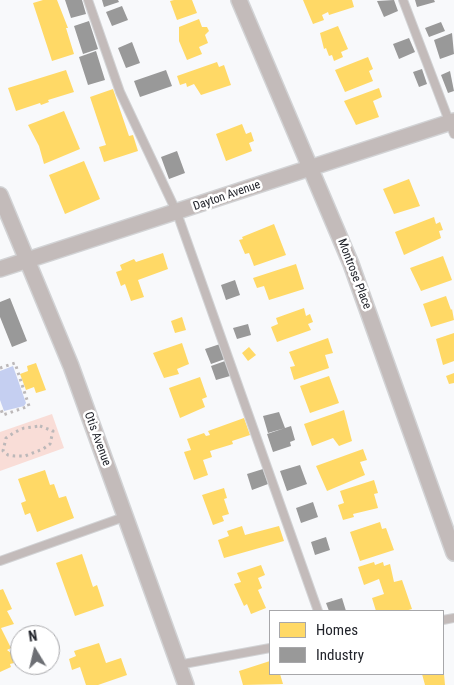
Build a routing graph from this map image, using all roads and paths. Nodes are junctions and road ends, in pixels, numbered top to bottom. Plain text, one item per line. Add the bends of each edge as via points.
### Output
1 (88, 0) edge
2 (239, 0) edge
3 (403, 0) edge
4 (453, 126) edge
5 (310, 168) junction
6 (0, 195) edge
7 (177, 213) junction
8 (28, 259) junction
9 (0, 269) edge
10 (0, 368) edge
11 (0, 407) edge
12 (1, 451) edge
13 (124, 517) junction
14 (454, 554) edge
15 (0, 561) edge
16 (318, 610) edge
17 (269, 648) edge
18 (178, 665) junction
19 (186, 685) edge

1 - 7 lane via 120,92
2 - 5 street, Montrose Place
3 - 4 lane
4 - 5 street, Dayton Avenue
5 - 7 street, Dayton Avenue
5 - 14 street, Montrose Place via 351,264
6 - 8 street, Otis Avenue
7 - 8 street, Dayton Avenue
7 - 16 lane
8 - 9 street, Dayton Avenue
8 - 13 street, Otis Avenue via 71,366
10 - 11 path via 15,363 29,406 3,415
12 - 12 path via 6,438 24,428 40,426 53,431 50,444 35,453 15,456
13 - 15 lane
13 - 18 street, Otis Avenue
17 - 18 lane
18 - 19 street, Otis Avenue

